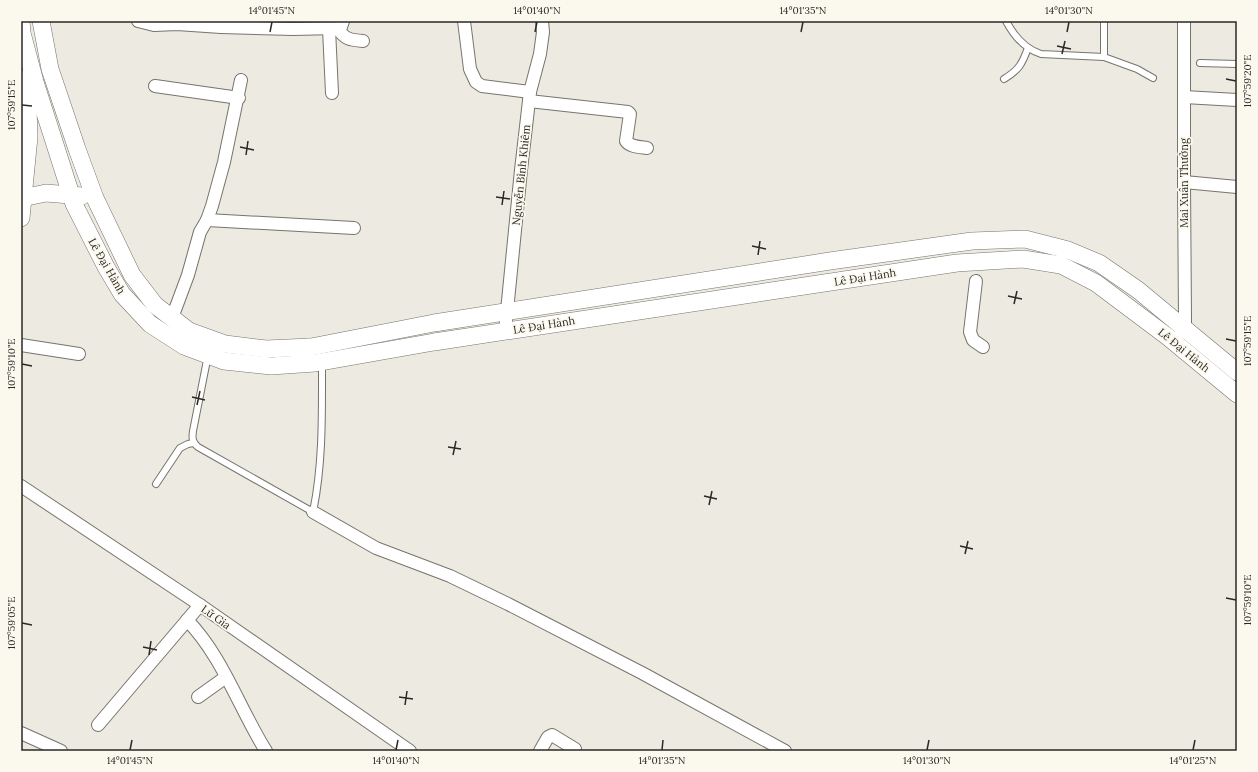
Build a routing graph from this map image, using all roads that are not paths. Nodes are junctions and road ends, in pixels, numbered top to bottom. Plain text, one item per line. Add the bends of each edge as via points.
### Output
1 (138, 21) edge
2 (464, 21) edge
3 (542, 21) edge
4 (1006, 21) edge
5 (1104, 21) edge
6 (1184, 21) edge
7 (42, 25) edge
8 (336, 26) edge
9 (22, 28) edge
10 (363, 41) dead end
11 (1028, 48) junction
12 (1104, 56) junction
13 (1200, 63) dead end
14 (1237, 64) edge
15 (1153, 78) dead end
16 (1004, 79) dead end
17 (242, 80) dead end
18 (155, 86) dead end
19 (332, 93) dead end
20 (530, 97) junction
21 (1184, 97) junction
22 (239, 98) junction
23 (1237, 100) edge
24 (647, 148) dead end
25 (1184, 182) junction
26 (1237, 187) edge
27 (72, 196) junction
28 (94, 196) junction
29 (22, 198) junction
30 (21, 218) edge
31 (207, 220) junction
32 (354, 228) dead end
33 (976, 281) dead end
34 (507, 312) junction
35 (172, 318) junction
36 (1185, 329) junction
37 (505, 331) junction
38 (1173, 341) junction
39 (21, 344) edge
40 (983, 347) dead end
41 (79, 354) dead end
42 (208, 355) junction
43 (322, 362) junction
44 (1237, 372) edge
45 (1237, 394) edge
46 (194, 443) junction
47 (156, 484) dead end
48 (21, 486) edge
49 (313, 512) junction
50 (200, 605) junction
51 (187, 620) junction
52 (226, 677) junction
53 (198, 697) dead end
54 (98, 725) dead end
55 (21, 733) edge
56 (261, 749) edge
57 (575, 749) dead end
58 (61, 751) edge
59 (410, 751) edge
60 (540, 751) edge
61 (785, 751) edge

1 - 8 street via 154,25 274,29
2 - 20 street via 470,69 476,82 482,86
3 - 20 street, Nguyễn Bỉnh Khiêm via 540,54
4 - 11 lane
5 - 12 lane
6 - 21 street, Mai Xuân Thưởng
7 - 9 main road
7 - 28 main road, Lê Đại Hành via 50,69
8 - 10 street via 344,37
8 - 19 street
9 - 27 main road, Lê Đại Hành
9 - 29 main road via 30,137
11 - 12 lane via 1041,54
11 - 16 lane via 1018,70
12 - 15 lane
13 - 14 lane
17 - 22 street
18 - 22 street
20 - 24 street via 625,111 630,114 627,143
20 - 34 street, Nguyễn Bỉnh Khiêm
21 - 23 street
21 - 25 street, Mai Xuân Thưởng
22 - 31 street
25 - 26 street
25 - 36 street, Mai Xuân Thưởng
27 - 28 main road
27 - 29 main road via 46,193
27 - 42 main road, Lê Đại Hành via 122,294 150,324 184,346
28 - 35 main road, Lê Đại Hành via 132,275 155,305
29 - 30 main road
31 - 32 street
31 - 35 street via 200,232
33 - 40 street via 970,332 973,340
34 - 35 main road, Lê Đại Hành via 434,323 311,347 266,349 225,344 189,331
34 - 36 main road, Lê Đại Hành via 972,241 1024,239 1068,250 1099,263 1138,290
34 - 37 street, Nguyễn Bỉnh Khiêm
36 - 38 street
36 - 44 main road, Lê Đại Hành
37 - 38 main road, Lê Đại Hành via 957,263 1023,259 1061,265 1096,283
37 - 43 main road, Lê Đại Hành
38 - 45 main road, Lê Đại Hành
39 - 41 street
42 - 43 main road, Lê Đại Hành via 224,361 271,366
42 - 46 lane via 193,431
43 - 49 lane via 320,468
46 - 47 lane via 180,448
46 - 49 lane
48 - 50 street, Lữ Gia
49 - 61 street via 376,548 450,576 508,604
50 - 51 street
50 - 59 street, Lữ Gia
51 - 52 street via 205,640
51 - 54 street
52 - 53 street
52 - 56 street
55 - 58 street
57 - 60 street via 552,735

